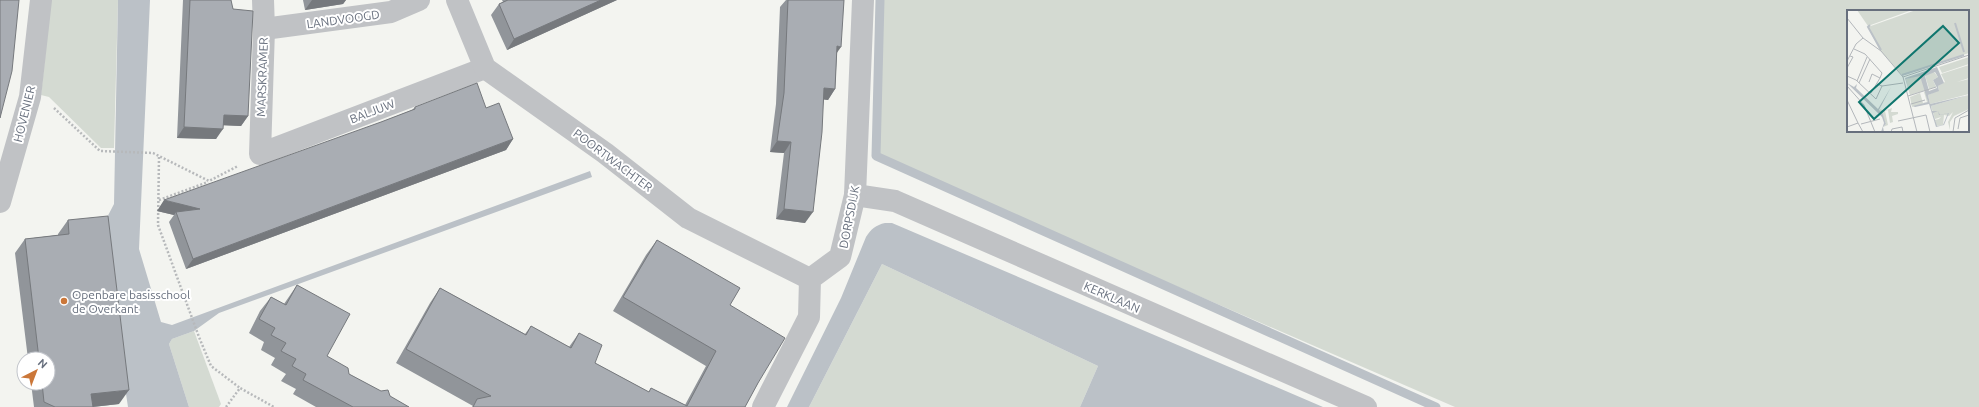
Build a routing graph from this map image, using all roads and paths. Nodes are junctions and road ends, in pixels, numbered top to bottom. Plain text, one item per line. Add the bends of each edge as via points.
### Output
1 (41, 0) edge
2 (263, 0) edge
3 (420, 0) edge
4 (457, 0) edge
5 (864, 0) edge
6 (264, 30) junction
7 (485, 68) junction
8 (100, 151) dead end
9 (260, 154) junction
10 (159, 157) junction
11 (209, 181) junction
12 (855, 195) junction
13 (159, 200) junction
14 (0, 202) edge
15 (810, 279) junction
16 (240, 388) junction
17 (226, 407) edge
18 (274, 407) edge
19 (763, 407) edge
20 (1366, 407) edge

1 - 14 street, HOVENIER via 30,97
2 - 6 street, MARSKRAMER
3 - 6 street, LANDVOOGD via 391,12
4 - 7 street
5 - 12 street, DORPSDIJK
6 - 9 street, MARSKRAMER
7 - 9 street, BALJUW
7 - 15 street, POORTWACHTER via 605,153 688,218
8 - 10 path via 153,153
9 - 11 path
10 - 11 path
10 - 13 path
11 - 13 path
12 - 15 street, DORPSDIJK via 840,256
12 - 20 street, KERKLAAN via 895,201
13 - 16 path via 158,225 211,366
15 - 19 street via 809,317
16 - 17 path
16 - 18 path

